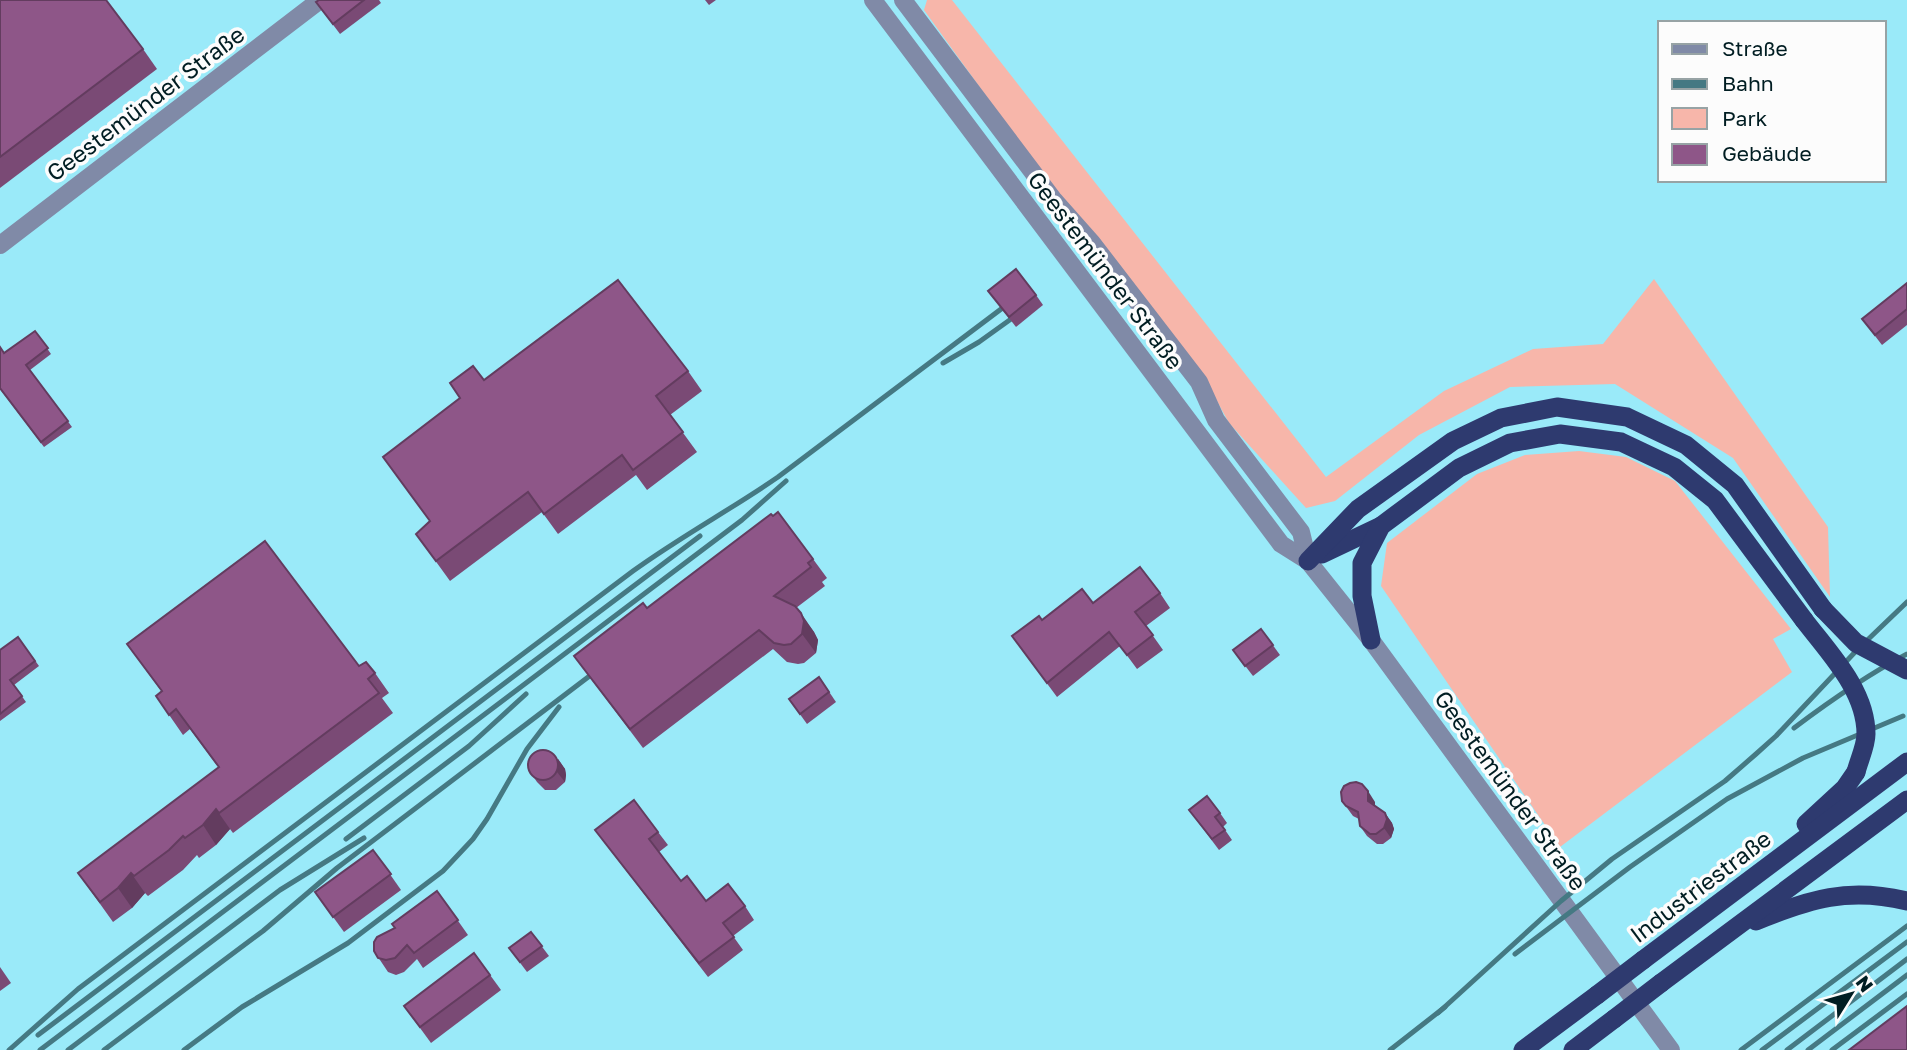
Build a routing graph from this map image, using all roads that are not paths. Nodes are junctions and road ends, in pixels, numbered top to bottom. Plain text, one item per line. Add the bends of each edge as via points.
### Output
1 (320, 0) edge
2 (873, 0) edge
3 (903, 0) edge
4 (0, 245) edge
5 (1381, 526) junction
6 (1308, 561) junction
7 (1371, 640) junction
8 (1907, 670) edge
9 (1907, 762) edge
10 (1907, 800) edge
11 (1725, 898) junction
12 (1907, 901) edge
13 (1729, 932) junction
14 (1523, 1050) edge
15 (1573, 1050) edge
16 (1671, 1050) edge

1 - 4 street, Geestemünder Straße
2 - 6 street, Geestemünder Straße via 1281,544
3 - 6 street, Geestemünder Straße via 1199,382 1216,420 1301,532
5 - 6 highway
5 - 7 highway via 1362,562 1362,596
5 - 11 highway, bridge via 1459,468 1510,443 1560,434 1621,442 1674,467 1715,500 1850,680 1867,736 1856,772 1845,788
6 - 7 street, Geestemünder Straße
6 - 8 highway, bridge via 1358,509 1453,441 1501,418 1557,407 1627,417 1686,444 1735,485 1824,609 1856,643
7 - 16 street, Geestemünder Straße
9 - 11 highway, Industriestraße
10 - 13 highway
11 - 14 highway, Industriestraße, bridge
12 - 13 highway via 1867,894 1822,898
13 - 15 highway, bridge

